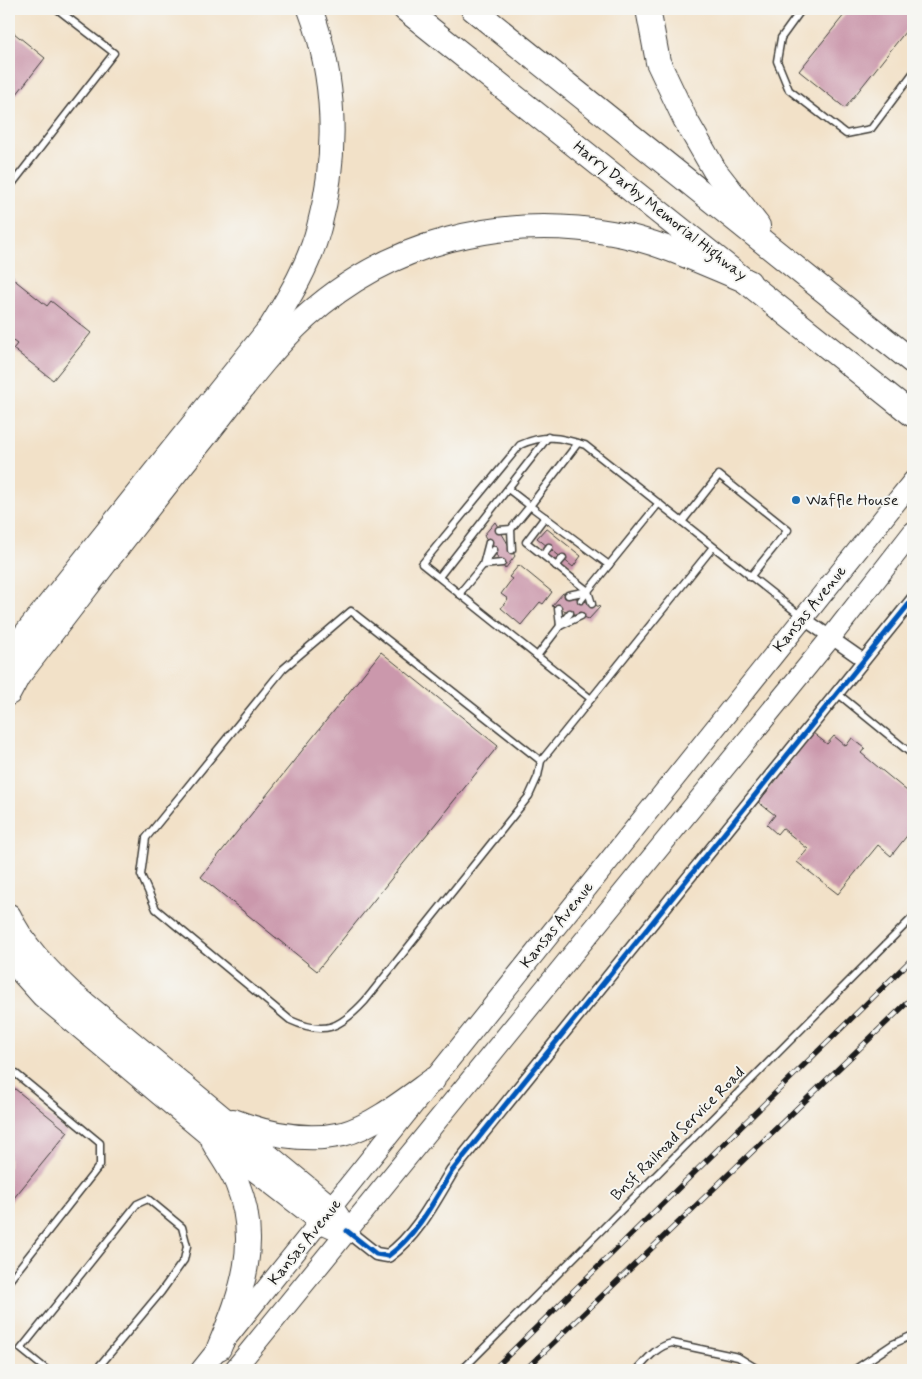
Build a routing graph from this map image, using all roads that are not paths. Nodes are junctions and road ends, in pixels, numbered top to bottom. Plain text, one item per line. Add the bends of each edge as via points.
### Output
1 (57, 9) edge
2 (310, 9) edge
3 (405, 9) edge
4 (473, 9) edge
5 (648, 9) edge
6 (802, 9) edge
7 (913, 73) edge
8 (9, 188) edge
9 (786, 260) junction
10 (749, 282) junction
11 (913, 362) edge
12 (913, 415) edge
13 (548, 437) junction
14 (578, 443) junction
15 (913, 481) edge
16 (508, 489) junction
17 (659, 504) junction
18 (530, 506) junction
19 (545, 517) junction
20 (682, 522) junction
21 (511, 529) junction
22 (500, 530) dead end
23 (562, 530) junction
24 (913, 532) edge
25 (557, 537) dead end
26 (504, 538) dead end
27 (577, 541) junction
28 (489, 542) dead end
29 (549, 547) dead end
30 (712, 547) junction
31 (571, 548) dead end
32 (494, 550) dead end
33 (512, 550) dead end
34 (543, 556) junction
35 (563, 558) dead end
36 (502, 563) dead end
37 (483, 565) junction
38 (609, 565) junction
39 (556, 566) junction
40 (438, 577) junction
41 (750, 577) junction
42 (588, 591) junction
43 (459, 594) junction
44 (568, 595) dead end
45 (913, 599) edge
46 (581, 600) dead end
47 (592, 604) dead end
48 (558, 608) dead end
49 (570, 613) dead end
50 (581, 616) dead end
51 (803, 618) junction
52 (560, 626) junction
53 (832, 636) junction
54 (9, 655) edge
55 (537, 656) junction
56 (863, 660) junction
57 (9, 693) edge
58 (838, 693) junction
59 (590, 699) junction
60 (913, 755) edge
61 (541, 761) junction
62 (9, 916) edge
63 (913, 917) edge
64 (9, 957) edge
65 (9, 1068) edge
66 (433, 1080) junction
67 (214, 1125) junction
68 (327, 1215) junction
69 (347, 1231) junction
70 (9, 1281) edge
71 (913, 1336) edge
72 (219, 1348) junction
73 (47, 1370) edge
74 (96, 1370) edge
75 (202, 1370) edge
76 (234, 1370) edge
77 (462, 1370) edge
78 (637, 1370) edge
79 (759, 1370) edge
80 (854, 1370) edge

1 - 8 lane via 114,54
2 - 54 highway via 318,30 332,109 330,172 319,229 296,286 271,327
3 - 10 highway, Harry Darby Memorial Highway
4 - 9 highway
5 - 9 highway via 658,62 685,119 715,171
6 - 7 lane via 781,38 777,62 789,90 846,134 871,129
9 - 11 highway
10 - 12 highway, Harry Darby Memorial Highway
10 - 57 highway via 665,248 614,233 522,226 438,241 398,256 366,273 306,317 276,348 18,676
13 - 14 lane via 561,437
13 - 16 lane
13 - 40 lane via 520,445 422,564
14 - 17 lane via 585,445
14 - 18 lane
15 - 51 main road, Kansas Avenue
16 - 18 lane
16 - 40 lane
17 - 20 lane
17 - 38 lane
18 - 19 lane
18 - 21 lane
19 - 23 lane
19 - 34 lane via 526,542
20 - 30 lane
20 - 41 lane via 718,475 788,530
21 - 22 lane
21 - 26 lane
21 - 33 lane
23 - 25 lane
23 - 27 lane
24 - 53 main road, Kansas Avenue
27 - 31 lane
27 - 38 lane
28 - 37 lane
29 - 34 lane
30 - 41 lane
30 - 59 lane
32 - 37 lane
34 - 39 lane
35 - 39 lane
36 - 37 lane
37 - 43 lane
38 - 42 lane
39 - 42 lane
40 - 43 lane
41 - 51 lane
42 - 44 lane
42 - 46 lane
42 - 47 lane
43 - 55 lane
45 - 56 street
48 - 52 lane
49 - 52 lane
50 - 52 lane
51 - 53 street
51 - 66 main road, Kansas Avenue
52 - 55 lane
53 - 56 street
53 - 69 main road, Kansas Avenue
55 - 59 lane
56 - 58 street
58 - 60 lane
58 - 69 street via 452,1171 400,1247 388,1256 376,1254
59 - 61 lane
61 - 61 lane via 351,611 283,669 146,838 141,875 156,909 163,915 290,1020 309,1028 327,1029 341,1023 365,1001 529,796
62 - 67 highway via 18,935 46,969
63 - 77 lane, Bnsf Railroad Service Road
64 - 67 highway via 43,995
65 - 70 lane via 100,1143 100,1165
66 - 67 highway via 385,1114 344,1134 308,1138
66 - 68 main road, Kansas Avenue
67 - 68 highway
67 - 72 highway via 247,1214 250,1250 238,1304
68 - 69 highway
68 - 72 main road, Kansas Avenue
69 - 76 main road, Kansas Avenue
71 - 80 lane via 893,1344
72 - 75 main road, Kansas Avenue
73 - 74 lane via 21,1349 138,1204 148,1199 182,1227 187,1246 184,1260
78 - 79 lane via 654,1351 672,1343 738,1357

